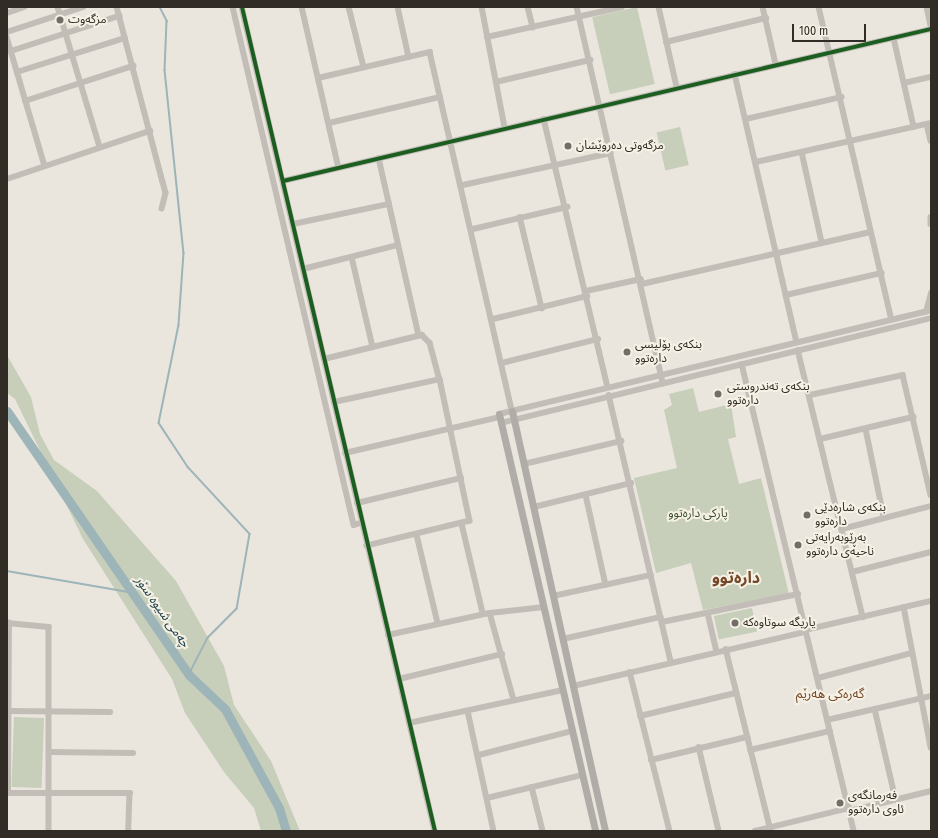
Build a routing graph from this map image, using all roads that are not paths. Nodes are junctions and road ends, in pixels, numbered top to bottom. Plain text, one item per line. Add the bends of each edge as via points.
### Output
1 (24, 7) edge
2 (58, 7) edge
3 (83, 7) edge
4 (117, 7) edge
5 (233, 7) edge
6 (242, 7) edge
7 (302, 7) edge
8 (349, 7) edge
9 (398, 7) edge
10 (482, 7) edge
11 (528, 7) edge
12 (578, 7) edge
13 (622, 7) edge
14 (659, 7) edge
15 (763, 7) edge
16 (819, 7) edge
17 (927, 7) edge
18 (7, 12) edge
19 (60, 15) junction
20 (119, 16) junction
21 (580, 17) junction
22 (766, 18) junction
23 (931, 26) edge
24 (533, 27) junction
25 (931, 29) edge
26 (7, 32) edge
27 (65, 34) junction
28 (7, 37) edge
29 (487, 37) junction
30 (125, 38) junction
31 (894, 38) junction
32 (666, 42) junction
33 (11, 51) junction
34 (829, 52) junction
35 (72, 54) junction
36 (410, 57) junction
37 (590, 60) junction
38 (776, 64) junction
39 (133, 66) junction
40 (364, 67) junction
41 (17, 72) junction
42 (735, 74) junction
43 (931, 77) edge
44 (318, 78) junction
45 (80, 82) junction
46 (496, 82) junction
47 (904, 83) junction
48 (677, 87) junction
49 (440, 97) junction
50 (841, 97) junction
51 (25, 101) junction
52 (601, 105) junction
53 (544, 119) junction
54 (746, 119) junction
55 (328, 123) junction
56 (929, 124) edge
57 (914, 127) junction
58 (506, 128) junction
59 (150, 131) junction
60 (453, 140) junction
61 (849, 141) junction
62 (931, 141) edge
63 (100, 147) junction
64 (802, 152) junction
65 (611, 153) junction
66 (379, 158) junction
67 (756, 162) junction
68 (556, 164) junction
69 (45, 166) junction
70 (339, 168) junction
71 (7, 179) edge
72 (283, 181) junction
73 (463, 185) junction
74 (389, 204) junction
75 (567, 207) junction
76 (162, 210) dead end
77 (520, 217) junction
78 (931, 217) edge
79 (293, 224) junction
80 (931, 224) edge
81 (473, 229) junction
82 (870, 232) junction
83 (822, 242) junction
84 (297, 244) junction
85 (398, 245) junction
86 (288, 246) junction
87 (778, 252) junction
88 (352, 257) junction
89 (303, 269) junction
90 (881, 273) junction
91 (641, 281) junction
92 (931, 293) edge
93 (587, 294) junction
94 (786, 295) junction
95 (542, 308) junction
96 (928, 311) edge
97 (931, 318) edge
98 (493, 319) junction
99 (892, 320) junction
100 (419, 335) junction
101 (598, 339) junction
102 (797, 342) junction
103 (373, 347) junction
104 (798, 350) junction
105 (740, 356) junction
106 (324, 359) junction
107 (502, 363) junction
108 (742, 364) junction
109 (661, 375) junction
110 (439, 377) junction
111 (629, 383) junction
112 (663, 383) junction
113 (608, 387) junction
114 (631, 390) junction
115 (609, 395) junction
116 (810, 395) junction
117 (334, 402) junction
118 (512, 410) junction
119 (913, 417) junction
120 (500, 418) junction
121 (514, 419) junction
122 (450, 427) junction
123 (866, 429) junction
124 (820, 439) junction
125 (621, 441) junction
126 (345, 453) junction
127 (524, 464) junction
128 (461, 478) junction
129 (631, 483) junction
130 (586, 495) junction
131 (931, 495) edge
132 (357, 503) junction
133 (931, 506) edge
134 (534, 507) junction
135 (884, 517) junction
136 (361, 523) junction
137 (462, 524) junction
138 (842, 529) junction
139 (417, 535) junction
140 (367, 546) junction
141 (931, 552) edge
142 (852, 572) junction
143 (651, 575) junction
144 (606, 585) junction
145 (798, 594) junction
146 (553, 596) junction
147 (542, 599) junction
148 (931, 601) edge
149 (544, 607) junction
150 (904, 608) junction
151 (483, 613) junction
152 (490, 613) junction
153 (708, 613) junction
154 (863, 617) junction
155 (662, 620) junction
156 (8, 623) edge
157 (438, 623) junction
158 (805, 631) junction
159 (388, 635) junction
160 (563, 639) junction
161 (726, 649) junction
162 (717, 651) junction
163 (912, 653) junction
164 (502, 654) junction
165 (671, 662) junction
166 (630, 672) junction
167 (818, 678) junction
168 (399, 679) junction
169 (573, 686) junction
170 (563, 690) junction
171 (736, 693) junction
172 (931, 696) edge
173 (920, 699) junction
174 (514, 700) junction
175 (875, 709) junction
176 (49, 711) junction
177 (468, 711) junction
178 (8, 712) edge
179 (110, 712) dead end
180 (640, 716) junction
181 (827, 720) junction
182 (409, 723) junction
183 (572, 731) junction
184 (830, 731) junction
185 (747, 737) junction
186 (698, 747) junction
187 (931, 747) edge
188 (750, 750) junction
189 (8, 752) edge
190 (49, 752) junction
191 (133, 753) dead end
192 (479, 755) junction
193 (651, 760) junction
194 (582, 775) junction
195 (532, 787) junction
196 (931, 792) edge
197 (8, 793) edge
198 (49, 793) junction
199 (487, 798) junction
200 (896, 800) junction
201 (849, 809) junction
202 (771, 829) edge
203 (49, 831) edge
204 (129, 831) edge
205 (435, 831) edge
206 (494, 831) edge
207 (543, 831) edge
208 (595, 831) edge
209 (605, 831) edge
210 (670, 831) edge
211 (719, 831) edge
212 (755, 831) edge
213 (854, 831) edge

1 - 18 street
2 - 19 street
3 - 19 street
4 - 20 street
5 - 86 street
6 - 72 street
7 - 44 street
8 - 40 street
9 - 36 street
10 - 29 street
11 - 24 street
12 - 21 street
13 - 21 street
14 - 32 street
15 - 22 street
16 - 34 street
17 - 23 street
19 - 26 street
19 - 27 street
20 - 27 street
20 - 30 street
21 - 24 street
21 - 37 street
22 - 32 street
22 - 38 street
24 - 29 street
25 - 31 street
27 - 33 street
27 - 35 street
28 - 33 street
29 - 46 street
30 - 35 street
30 - 39 street
31 - 34 street
31 - 47 street
32 - 48 street
33 - 41 street
34 - 38 street
34 - 50 street
35 - 41 street
35 - 45 street
36 - 40 street
36 - 49 street via 430,52
37 - 46 street
37 - 52 street
38 - 42 street
39 - 45 street
39 - 59 street
40 - 44 street
41 - 51 street
42 - 48 street
42 - 54 street
43 - 47 street
44 - 55 street
45 - 51 street
45 - 63 street
46 - 58 street
47 - 57 street
48 - 52 street
49 - 55 street
49 - 60 street
50 - 54 street
50 - 61 street
51 - 69 street
52 - 53 street
52 - 65 street
53 - 58 street
53 - 68 street
54 - 67 street
55 - 70 street
56 - 57 street
56 - 62 street
57 - 61 street
58 - 60 street
59 - 63 street
59 - 76 street via 166,193
60 - 66 street
60 - 73 street
61 - 64 street
61 - 82 street
63 - 69 street
64 - 67 street
64 - 83 street
65 - 68 street
65 - 91 street
66 - 70 street
66 - 74 street
67 - 87 street
68 - 73 street
68 - 75 street
69 - 71 street
70 - 72 street
72 - 79 street
73 - 81 street
74 - 79 street
74 - 85 street
75 - 77 street
75 - 93 street
77 - 81 street
77 - 95 street
78 - 80 street
79 - 84 street
81 - 98 street
82 - 83 street
82 - 90 street
83 - 87 street
84 - 86 street
84 - 89 street
85 - 88 street
85 - 100 street
86 - 136 street via 354,525
87 - 91 street
87 - 94 street
88 - 89 street
88 - 103 street
89 - 106 street
90 - 94 street
90 - 99 street
91 - 93 street
91 - 109 street
92 - 96 street
93 - 95 street
93 - 101 street
94 - 102 street
95 - 98 street
96 - 99 street
97 - 104 street
98 - 107 street
99 - 102 street
100 - 103 street
100 - 110 street via 429,340
101 - 107 street
101 - 113 street
102 - 105 street
103 - 106 street
104 - 108 street
104 - 116 street
105 - 108 street
105 - 109 street
106 - 117 street
107 - 118 street
108 - 112 street
108 - 145 street
109 - 111 street
109 - 112 street
110 - 117 street
110 - 122 street
111 - 113 street
111 - 114 street
112 - 114 street
113 - 118 street
114 - 115 street
115 - 121 street
115 - 125 street
116 - 119 street via 903,375
116 - 124 street
117 - 126 street
118 - 120 street
118 - 121 main road
119 - 123 street
119 - 131 street
120 - 121 street
120 - 122 street
120 - 147 main road
121 - 127 main road
122 - 126 street
122 - 128 street
123 - 124 street
123 - 135 street
124 - 138 street
125 - 127 street
125 - 129 street
126 - 132 street
127 - 134 main road
128 - 132 street
128 - 137 street via 470,518
129 - 130 street
129 - 143 street
130 - 134 street
130 - 144 street
132 - 136 street
133 - 135 street
134 - 146 main road
135 - 138 street
136 - 140 street
137 - 139 street
137 - 151 street
138 - 142 street
139 - 140 street
139 - 157 street
140 - 159 street
141 - 142 street
142 - 154 street
143 - 144 street
143 - 155 street
144 - 146 street
145 - 153 street
145 - 158 street
146 - 147 main road
146 - 160 main road
147 - 149 main road
148 - 150 street
149 - 152 street
149 - 170 main road
150 - 154 street
150 - 163 street
151 - 152 street
151 - 157 street
152 - 164 street
153 - 155 street
153 - 162 street
154 - 158 street
155 - 160 street
155 - 165 street
156 - 176 street via 49,627
156 - 178 street
157 - 159 street
158 - 161 street
158 - 167 street
159 - 168 street
160 - 169 main road
161 - 162 street
161 - 171 street
162 - 165 street
163 - 167 street
163 - 173 street
164 - 168 street
164 - 174 street
165 - 166 street
166 - 169 street
166 - 180 street
167 - 181 street
168 - 182 street
169 - 209 main road
170 - 174 street
170 - 183 main road
171 - 180 street
171 - 185 street
172 - 173 street
173 - 175 street
173 - 187 street
174 - 177 street
175 - 181 street
175 - 200 street
176 - 178 street
176 - 179 street
176 - 190 street
177 - 182 street
177 - 192 street
178 - 189 street
180 - 193 street
181 - 184 street
182 - 205 street
183 - 192 street
183 - 194 main road
184 - 188 street
184 - 201 street
185 - 186 street
185 - 188 street
186 - 193 street
186 - 211 street
188 - 202 street
189 - 197 street
190 - 191 street
190 - 198 street
192 - 199 street
193 - 210 street
194 - 195 street
194 - 208 main road
195 - 199 street
195 - 207 street
196 - 200 street
197 - 198 street
198 - 203 street
198 - 204 street via 130,793
199 - 206 street
200 - 201 street
201 - 202 street
201 - 213 street
202 - 212 street

